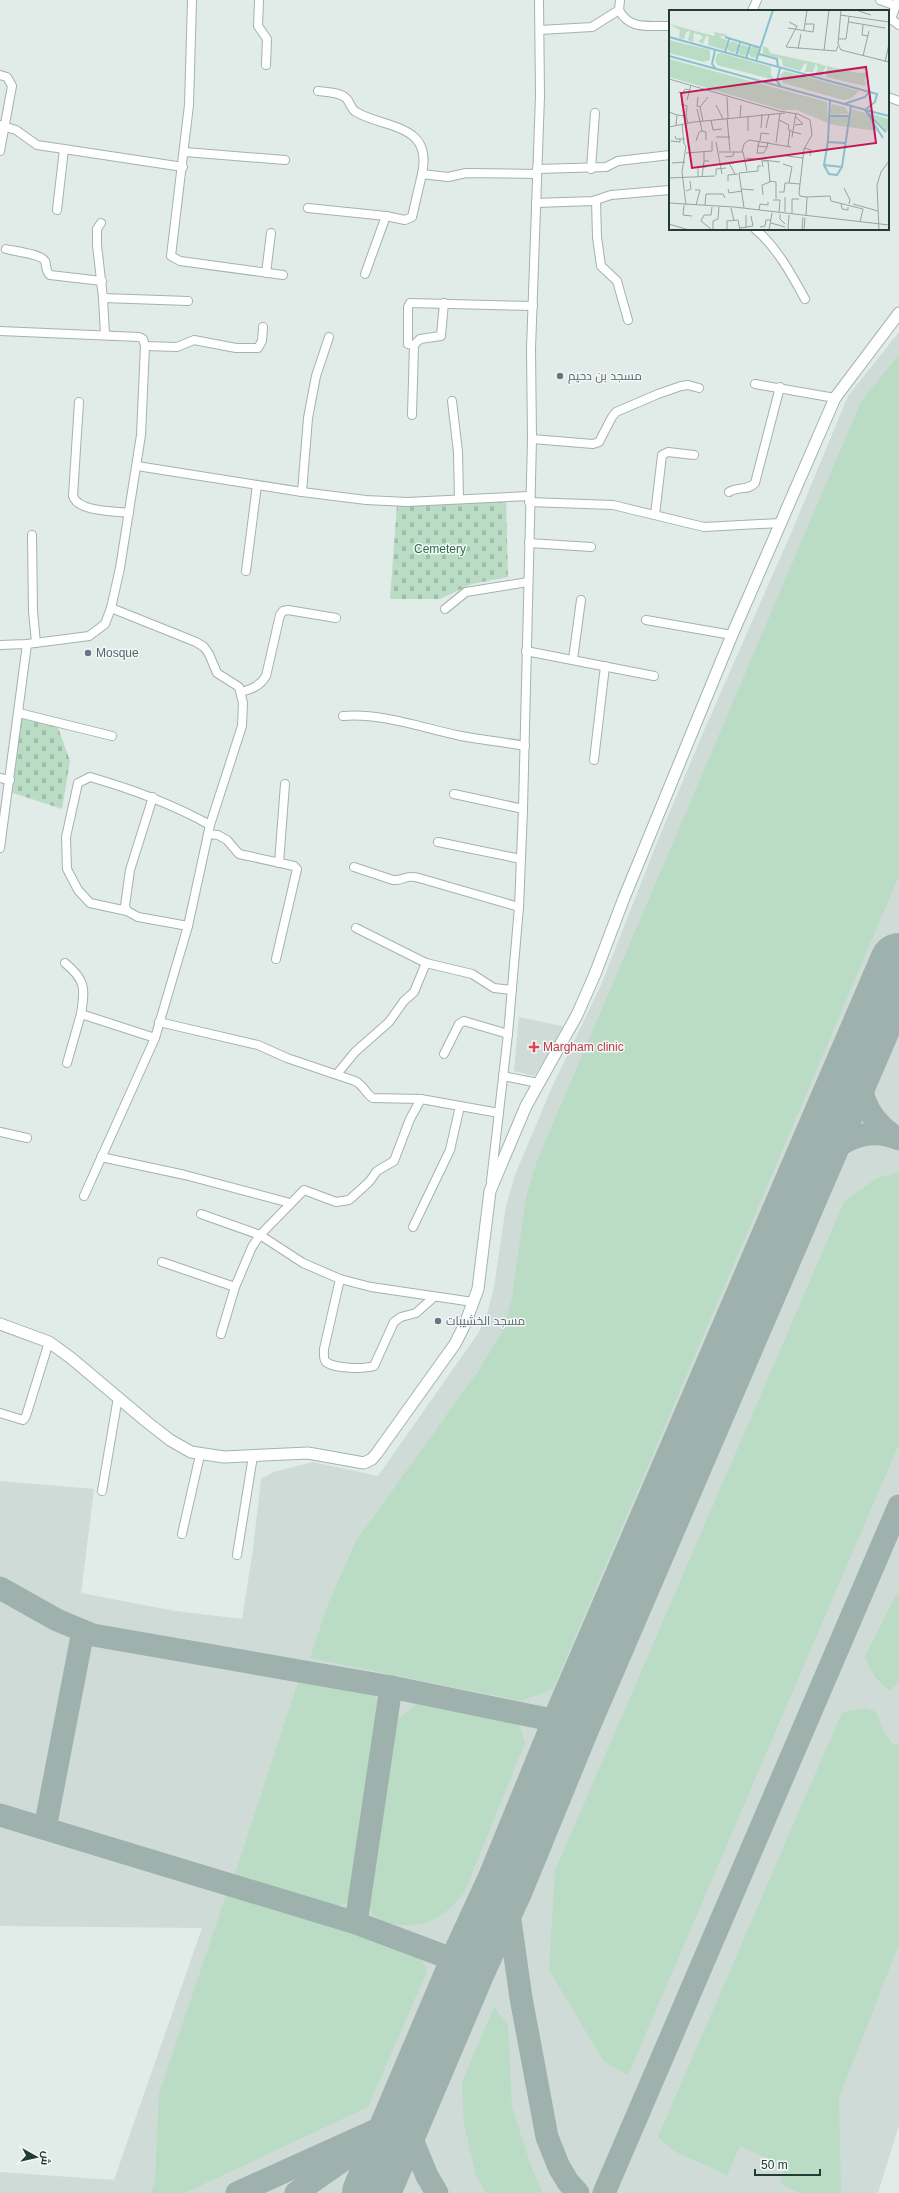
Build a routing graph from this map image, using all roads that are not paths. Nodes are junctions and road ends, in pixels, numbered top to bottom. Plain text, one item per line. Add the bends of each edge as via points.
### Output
1 (192, 0) edge
2 (259, 0) edge
3 (539, 0) edge
4 (620, 0) edge
5 (757, 0) edge
6 (880, 0) edge
7 (897, 3) edge
8 (619, 10) junction
9 (752, 10) edge
10 (889, 22) edge
11 (899, 25) edge
12 (669, 26) edge
13 (540, 30) junction
14 (266, 65) dead end
15 (0, 75) edge
16 (318, 91) dead end
17 (889, 97) edge
18 (899, 101) edge
19 (596, 113) dead end
20 (2, 125) edge
21 (64, 150) junction
22 (0, 151) edge
23 (185, 152) junction
24 (669, 155) edge
25 (285, 160) dead end
26 (183, 167) junction
27 (591, 169) junction
28 (537, 171) junction
29 (422, 174) junction
30 (669, 190) edge
31 (596, 200) junction
32 (536, 204) junction
33 (308, 208) dead end
34 (57, 210) dead end
35 (386, 216) junction
36 (102, 223) dead end
37 (756, 230) edge
38 (271, 233) dead end
39 (6, 249) dead end
40 (266, 273) junction
41 (365, 274) dead end
42 (283, 275) dead end
43 (102, 281) junction
44 (103, 298) junction
45 (805, 299) dead end
46 (188, 302) dead end
47 (444, 303) junction
48 (533, 306) junction
49 (899, 313) edge
50 (628, 320) dead end
51 (263, 327) dead end
52 (0, 331) edge
53 (105, 335) junction
54 (329, 337) dead end
55 (414, 345) junction
56 (145, 346) junction
57 (755, 384) dead end
58 (780, 387) junction
59 (699, 388) dead end
60 (835, 398) junction
61 (80, 402) dead end
62 (452, 402) dead end
63 (412, 414) dead end
64 (532, 439) junction
65 (694, 455) dead end
66 (137, 466) junction
67 (257, 485) junction
68 (302, 492) junction
69 (729, 492) dead end
70 (459, 499) junction
71 (530, 499) junction
72 (129, 513) junction
73 (655, 515) junction
74 (780, 523) junction
75 (32, 535) dead end
76 (528, 543) junction
77 (591, 547) dead end
78 (246, 571) dead end
79 (528, 582) junction
80 (581, 600) dead end
81 (111, 608) junction
82 (445, 610) dead end
83 (336, 618) dead end
84 (646, 620) dead end
85 (732, 635) junction
86 (36, 643) junction
87 (28, 644) junction
88 (0, 645) edge
89 (526, 651) junction
90 (572, 659) junction
91 (605, 666) junction
92 (654, 676) dead end
93 (241, 692) junction
94 (19, 713) junction
95 (344, 716) dead end
96 (112, 736) dead end
97 (525, 746) junction
98 (594, 760) dead end
99 (0, 778) edge
100 (10, 780) junction
101 (285, 784) dead end
102 (454, 794) dead end
103 (153, 797) junction
104 (523, 809) junction
105 (210, 825) junction
106 (208, 834) junction
107 (438, 842) dead end
108 (0, 848) edge
109 (520, 859) junction
110 (279, 863) junction
111 (354, 867) dead end
112 (519, 907) junction
113 (126, 912) junction
114 (188, 926) junction
115 (356, 928) dead end
116 (276, 959) dead end
117 (65, 963) dead end
118 (426, 963) junction
119 (512, 990) junction
120 (81, 1014) junction
121 (159, 1022) junction
122 (508, 1034) junction
123 (155, 1038) junction
124 (444, 1054) dead end
125 (67, 1063) dead end
126 (337, 1074) junction
127 (503, 1076) junction
128 (538, 1083) junction
129 (421, 1099) junction
130 (460, 1106) junction
131 (499, 1113) junction
132 (0, 1132) edge
133 (27, 1138) dead end
134 (101, 1157) junction
135 (490, 1191) junction
136 (84, 1196) dead end
137 (290, 1203) junction
138 (201, 1214) dead end
139 (413, 1227) dead end
140 (260, 1235) junction
141 (162, 1262) dead end
142 (340, 1279) junction
143 (235, 1287) junction
144 (434, 1297) junction
145 (474, 1302) junction
146 (0, 1324) edge
147 (221, 1334) dead end
148 (49, 1342) junction
149 (118, 1397) junction
150 (0, 1413) edge
151 (200, 1454) junction
152 (253, 1456) junction
153 (102, 1491) dead end
154 (182, 1534) dead end
155 (237, 1555) dead end

1 - 23 street via 190,105
2 - 14 street via 258,26 267,39
3 - 13 street
4 - 8 street
5 - 9 street
6 - 7 street
7 - 10 street
8 - 12 street via 632,25
8 - 13 street via 592,27
10 - 11 street
13 - 28 street
15 - 20 street via 8,77 12,86
16 - 29 street via 343,96 356,112 404,130 414,137 424,154
17 - 18 street
19 - 27 street
20 - 21 street via 21,133 37,145
20 - 22 street
21 - 26 street
21 - 34 street
23 - 25 street
23 - 26 street
24 - 27 street via 618,160 606,167
26 - 40 street via 171,256 180,262
27 - 28 street
28 - 29 street via 466,173 448,177
28 - 32 street
29 - 35 street via 412,217 405,220
30 - 31 street
31 - 32 street
31 - 50 street via 601,266 617,281
32 - 48 street
33 - 35 street
35 - 41 street
36 - 43 street via 97,229 97,245
37 - 45 street via 772,248
38 - 40 street
39 - 43 street via 41,257 50,275
40 - 42 street
43 - 44 street
44 - 46 street
44 - 53 street
47 - 48 street
47 - 55 street via 441,336 422,339
47 - 55 street via 410,303 407,342
48 - 64 street
49 - 60 main road
51 - 56 street via 262,341 258,348 236,348 194,340 177,347
52 - 53 street
53 - 56 street via 139,337
54 - 68 street via 316,376 308,418
55 - 63 street
56 - 66 street
57 - 58 street
58 - 60 street
58 - 69 street via 755,483 749,488 736,488
59 - 64 street via 681,386 622,410 612,417 599,442 593,444
60 - 74 main road
61 - 72 street via 73,496 75,501 83,507
62 - 70 street via 458,452
64 - 71 street
65 - 73 street via 668,452 662,455
66 - 67 street
66 - 72 street
67 - 68 street
67 - 78 street
68 - 70 street via 407,502
70 - 71 street
71 - 73 street via 613,505
71 - 76 street
72 - 81 street
73 - 74 street via 704,526
74 - 85 main road
75 - 86 street
76 - 77 street
76 - 79 street
79 - 82 street via 471,590 461,595
79 - 89 street
80 - 90 street
81 - 86 street via 105,624 89,636
81 - 93 street via 204,647 217,673 239,687
83 - 93 street via 283,611 267,663 266,676 256,687
84 - 85 street
85 - 128 main road via 595,974 577,1015
86 - 87 street
87 - 88 street
87 - 94 street
89 - 90 street
89 - 97 street
90 - 91 street
91 - 92 street
91 - 98 street
93 - 105 street via 244,713 242,726
94 - 96 street
94 - 100 street
95 - 97 street via 380,717 461,736
97 - 104 street
99 - 100 street
100 - 108 street
101 - 110 street
102 - 104 street
103 - 105 street
103 - 113 street via 129,874
103 - 113 street via 90,777 78,783 66,837 66,869 78,890 90,903
104 - 109 street
105 - 106 street
106 - 110 street via 228,840 239,854
106 - 114 street
107 - 109 street
109 - 112 street
110 - 116 street via 294,866 297,872
111 - 112 street via 393,880 406,876 419,878
112 - 119 street
113 - 114 street via 138,917
114 - 121 street
115 - 118 street
117 - 120 street via 77,972 83,986
118 - 119 street via 472,974 494,988
118 - 126 street via 414,992
119 - 122 street
120 - 123 street
120 - 125 street
121 - 123 street
121 - 126 street via 258,1045
122 - 124 street via 464,1021 459,1024
122 - 127 street
123 - 134 street
126 - 129 street via 362,1084 370,1097
127 - 128 street
127 - 131 street
128 - 135 main road
129 - 130 street
129 - 137 street via 410,1119 394,1161 377,1171 349,1200 336,1202 304,1190
130 - 131 street
130 - 139 street via 450,1150
131 - 135 street
132 - 133 street
134 - 136 street
134 - 137 street via 185,1175
135 - 145 main road via 482,1266
137 - 140 street
138 - 140 street
140 - 142 street via 303,1263
140 - 143 street via 244,1262
141 - 143 street
142 - 144 street via 371,1287
142 - 144 street via 324,1349 324,1358 335,1366 364,1369 374,1366 394,1322 400,1317 416,1313
143 - 147 street
144 - 145 street
145 - 152 main road via 455,1344 372,1459 364,1463 308,1454
146 - 148 main road
148 - 149 main road
148 - 150 street via 26,1416 23,1420 18,1420
149 - 151 main road via 170,1440
149 - 153 street
151 - 152 main road
151 - 154 street
152 - 155 street

